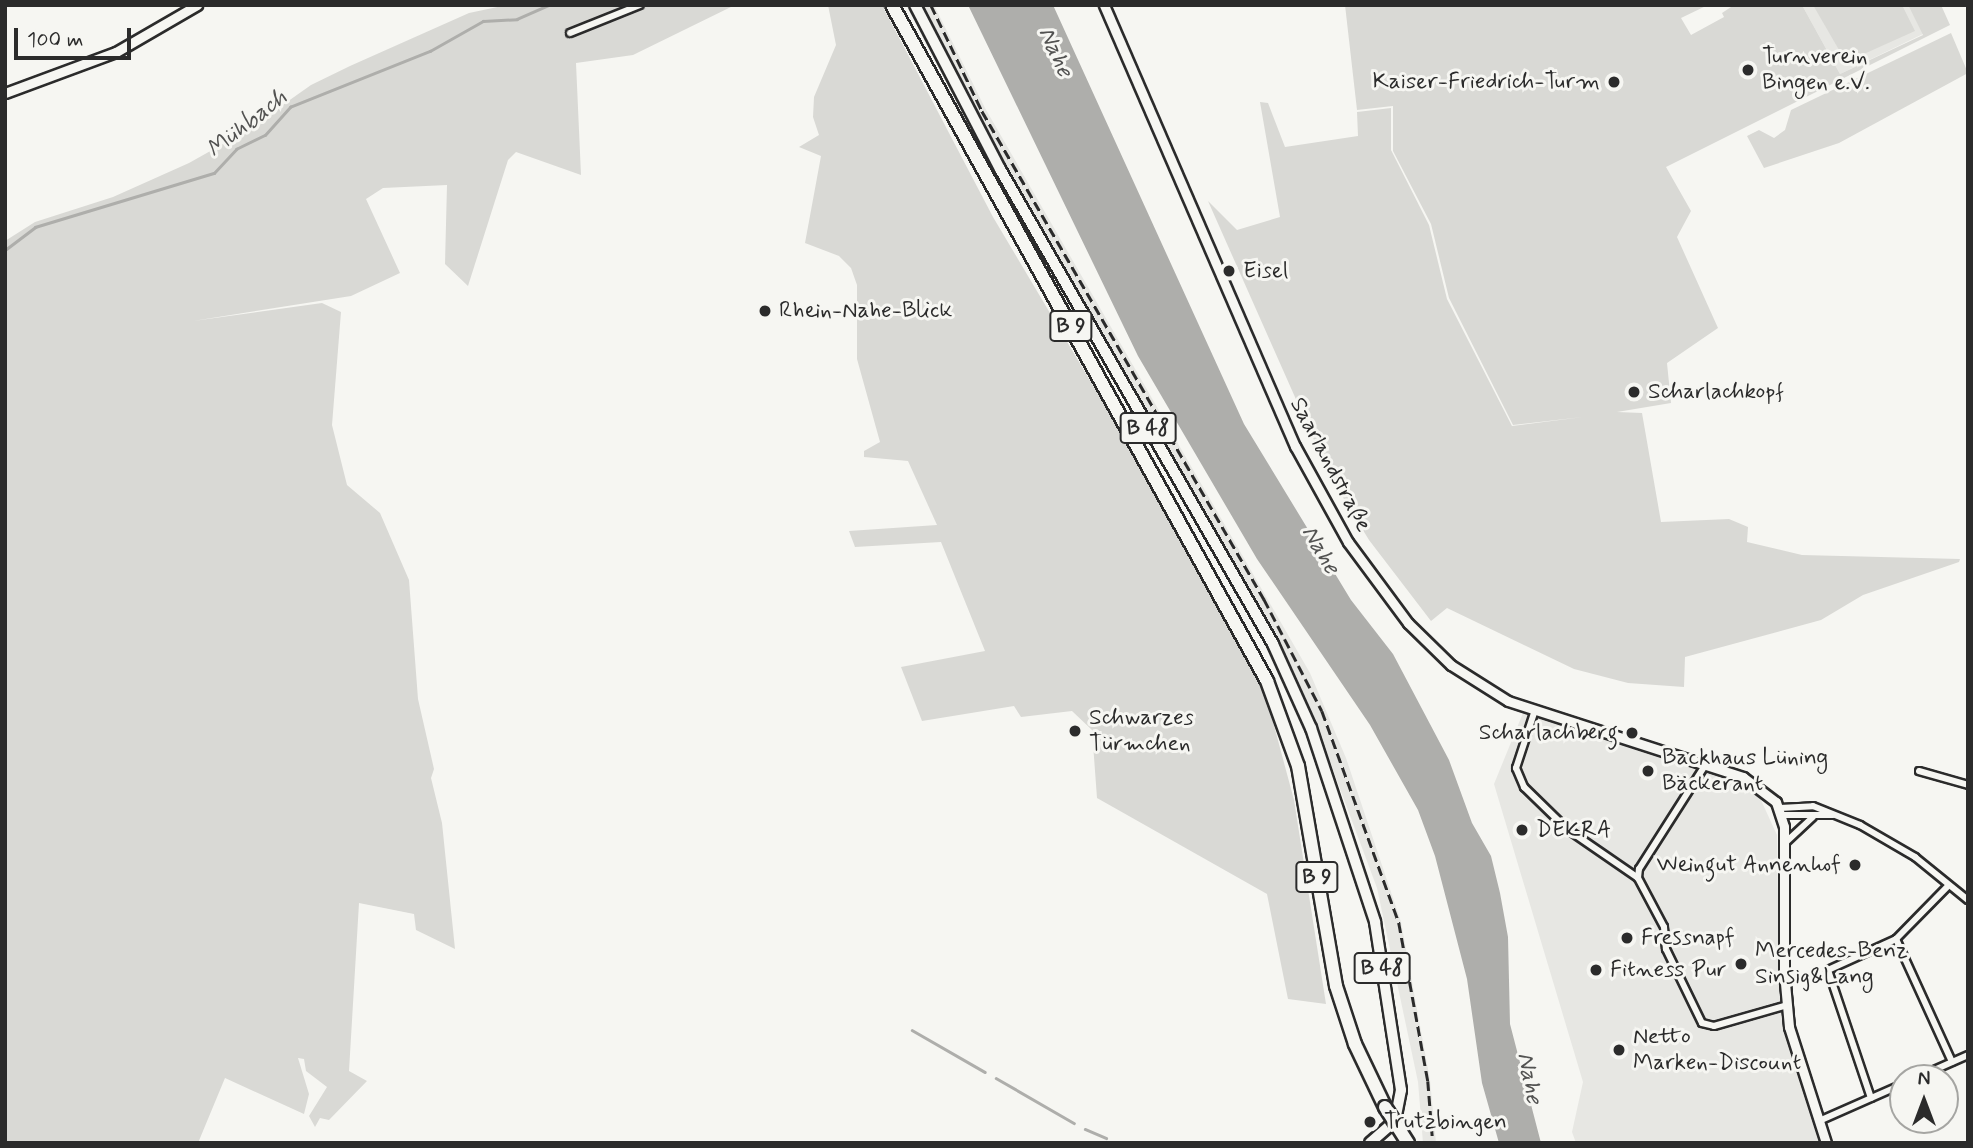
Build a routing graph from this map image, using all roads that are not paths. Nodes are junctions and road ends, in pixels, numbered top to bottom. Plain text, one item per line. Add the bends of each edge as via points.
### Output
1 (197, 5) edge
2 (640, 5) edge
3 (892, 5) edge
4 (915, 5) edge
5 (1104, 5) edge
6 (570, 33) dead end
7 (5, 93) edge
8 (1534, 713) junction
9 (1706, 764) junction
10 (1919, 771) dead end
11 (1968, 785) edge
12 (1781, 812) junction
13 (1836, 815) junction
14 (1815, 817) junction
15 (1785, 843) junction
16 (1638, 878) junction
17 (1948, 886) junction
18 (1968, 900) edge
19 (1896, 939) junction
20 (1787, 1005) junction
21 (1968, 1055) edge
22 (1952, 1062) junction
23 (1948, 1064) edge
24 (1889, 1090) edge
25 (1871, 1098) junction
26 (1819, 1122) junction
27 (1370, 1143) edge
28 (1408, 1143) edge
29 (1826, 1143) edge

1 - 7 main road via 116,52
2 - 6 street
3 - 28 highway, B 9, bridge via 1267,681 1298,766 1336,986 1355,1044
4 - 27 main road, B 48 via 967,111 1279,655 1311,727 1372,911 1401,1103 1395,1121
5 - 8 main road, Saarlandstraße via 1278,409 1348,542 1388,598 1437,653 1490,692
8 - 9 main road, Saarlandstraße
8 - 16 street via 1516,768 1524,787 1567,829
9 - 12 main road, Saarlandstraße via 1754,782
9 - 16 street via 1639,869
10 - 11 street
12 - 13 street via 1813,806
12 - 14 street
12 - 15 main road
13 - 14 street
13 - 17 street via 1892,842
14 - 15 street
15 - 20 main road
16 - 20 street via 1664,927 1666,948 1704,1024 1714,1026
17 - 18 street
17 - 19 street
19 - 22 street
19 - 25 street via 1828,970
20 - 26 main road via 1789,1027
21 - 22 street
22 - 23 street
24 - 25 street
25 - 26 street
26 - 29 main road

